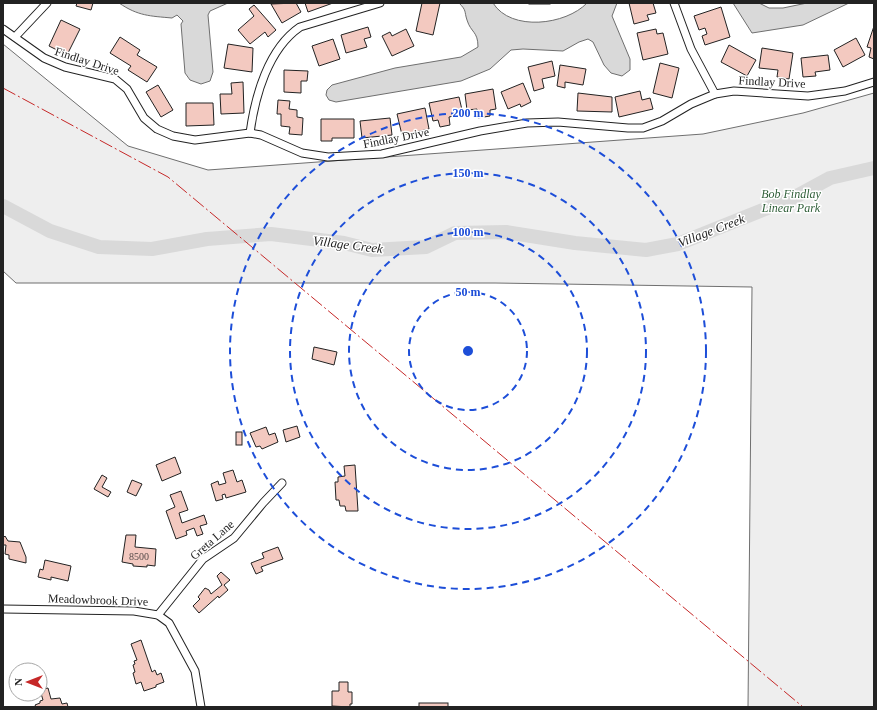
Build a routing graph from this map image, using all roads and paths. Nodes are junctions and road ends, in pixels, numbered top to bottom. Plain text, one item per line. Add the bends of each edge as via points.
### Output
1 (47, 3) edge
2 (380, 3) edge
3 (674, 3) edge
4 (3, 29) edge
5 (15, 37) junction
6 (874, 82) edge
7 (715, 94) junction
8 (250, 133) junction
9 (282, 483) dead end
10 (3, 609) edge
11 (158, 614) junction
12 (201, 707) edge

1 - 5 street
2 - 8 street via 300,27 293,32 270,65 260,90
3 - 7 street via 691,49
4 - 5 street, Findlay Drive
5 - 8 street, Findlay Drive via 44,58 65,67 115,79 127,89 144,118 157,129 173,136 195,140
6 - 7 street, Findlay Drive via 845,91 808,96 734,91
7 - 8 street, Findlay Drive via 643,128 558,122 527,123 368,156 328,157 302,153 261,135
9 - 11 street, Greta Lane via 234,538 203,559
10 - 11 street, Meadowbrook Drive via 134,610
11 - 12 street, Meadowbrook Drive via 169,623 195,671

